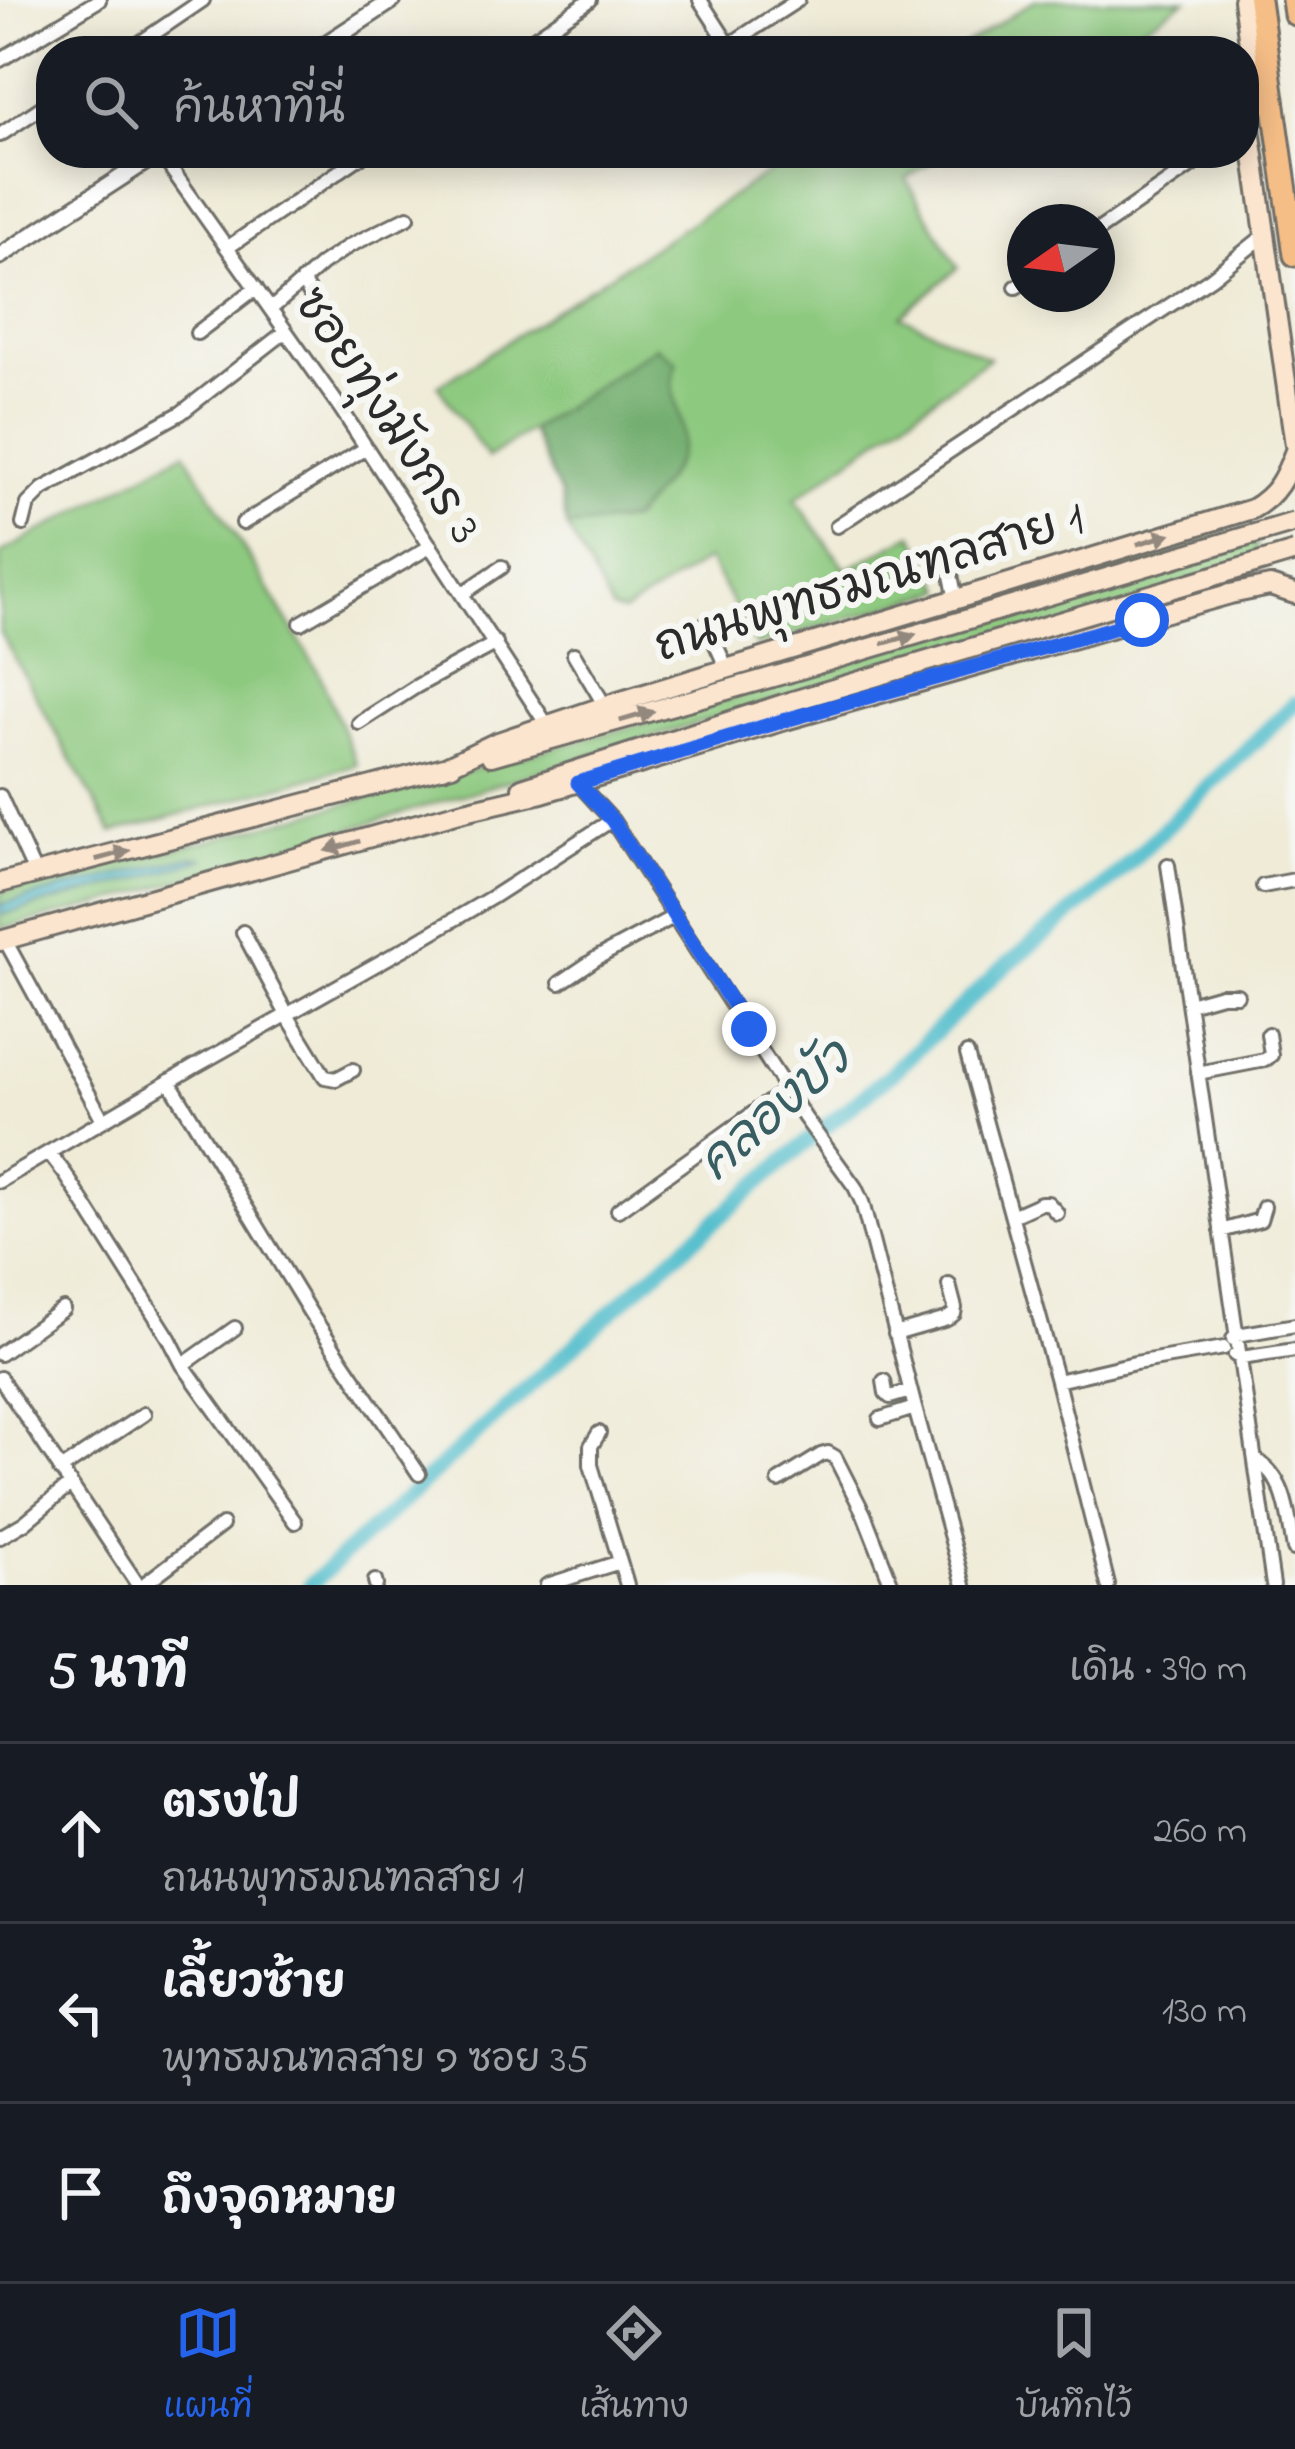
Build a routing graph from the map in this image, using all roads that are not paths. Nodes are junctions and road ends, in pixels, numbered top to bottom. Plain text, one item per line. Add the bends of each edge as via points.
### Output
1 (99, 0) edge
2 (203, 0) edge
3 (393, 0) edge
4 (590, 0) edge
5 (700, 0) edge
6 (798, 0) edge
7 (1232, 0) edge
8 (1243, 0) edge
9 (1259, 0) edge
10 (1272, 0) edge
11 (1293, 0) edge
12 (1295, 14) edge
13 (150, 36) edge
14 (338, 36) edge
15 (537, 36) edge
16 (723, 36) edge
17 (743, 36) edge
18 (1237, 36) edge
19 (1248, 36) edge
20 (2, 55) edge
21 (1259, 108) edge
22 (36, 111) edge
23 (0, 134) edge
24 (1295, 164) edge
25 (136, 168) edge
26 (170, 168) edge
27 (344, 168) edge
28 (1188, 168) edge
29 (1254, 168) edge
30 (408, 217) dead end
31 (1115, 219) edge
32 (1265, 235) junction
33 (227, 248) junction
34 (1295, 255) edge
35 (0, 256) edge
36 (302, 281) junction
37 (256, 289) junction
38 (271, 309) junction
39 (331, 328) dead end
40 (285, 332) junction
41 (197, 333) dead end
42 (1295, 333) edge
43 (366, 448) junction
44 (1295, 448) edge
45 (1212, 521) junction
46 (1295, 522) edge
47 (244, 523) dead end
48 (23, 524) dead end
49 (837, 526) dead end
50 (431, 546) junction
51 (1295, 552) edge
52 (948, 560) dead end
53 (502, 567) dead end
54 (1295, 593) edge
55 (462, 594) junction
56 (1230, 594) junction
57 (956, 600) junction
58 (301, 622) dead end
59 (706, 623) dead end
60 (496, 643) junction
61 (574, 654) dead end
62 (727, 669) junction
63 (605, 706) junction
64 (359, 723) dead end
65 (547, 725) junction
66 (443, 768) junction
67 (578, 783) junction
68 (0, 796) edge
69 (455, 813) junction
70 (612, 820) junction
71 (1168, 866) dead end
72 (36, 875) junction
73 (1295, 880) edge
74 (0, 883) edge
75 (1263, 886) dead end
76 (675, 916) junction
77 (243, 932) dead end
78 (2, 941) edge
79 (560, 983) dead end
80 (1237, 995) dead end
81 (1189, 1004) junction
82 (287, 1015) junction
83 (1268, 1034) dead end
84 (967, 1054) dead end
85 (353, 1070) dead end
86 (1198, 1073) junction
87 (169, 1082) junction
88 (788, 1089) junction
89 (103, 1120) junction
90 (50, 1154) junction
91 (0, 1181) edge
92 (1264, 1207) dead end
93 (618, 1210) dead end
94 (1057, 1213) dead end
95 (1012, 1216) junction
96 (1221, 1231) junction
97 (949, 1285) dead end
98 (63, 1309) dead end
99 (1295, 1325) edge
100 (235, 1328) dead end
101 (895, 1334) junction
102 (1237, 1335) junction
103 (1224, 1348) junction
104 (1295, 1350) edge
105 (0, 1354) edge
106 (1240, 1358) junction
107 (183, 1365) junction
108 (884, 1381) dead end
109 (1058, 1381) junction
110 (2, 1386) edge
111 (910, 1391) junction
112 (915, 1408) junction
113 (144, 1414) dead end
114 (880, 1419) dead end
115 (599, 1433) dead end
116 (1255, 1459) junction
117 (60, 1470) junction
118 (419, 1474) dead end
119 (779, 1481) dead end
120 (70, 1485) junction
121 (296, 1522) dead end
122 (222, 1525) dead end
123 (0, 1537) edge
124 (1294, 1550) edge
125 (620, 1562) junction
126 (140, 1585) edge
127 (547, 1585) edge
128 (627, 1585) edge
129 (892, 1585) edge
130 (964, 1585) edge
131 (1108, 1585) edge
132 (1273, 1585) edge

1 - 20 street
2 - 13 street
3 - 14 street
4 - 15 street
5 - 16 street
6 - 17 street
7 - 18 main road
8 - 19 main road
9 - 34 main road
10 - 24 main road
11 - 12 main road
21 - 42 main road via 1281,308
22 - 23 street
25 - 35 street
26 - 33 street, ซอยทุ่งมังกร 3
27 - 33 street
28 - 31 street
29 - 32 main road
30 - 36 street
32 - 44 main road
32 - 49 street
33 - 37 street, ซอยทุ่งมังกร 3
36 - 38 street
36 - 39 street
37 - 38 street, ซอยทุ่งมังกร 3
37 - 41 street
38 - 40 street, ซอยทุ่งมังกร 3
40 - 43 street, ซอยทุ่งมังกร 3
40 - 48 street via 181,413 43,489
43 - 47 street
43 - 50 street, ซอยทุ่งมังกร 3
44 - 45 main road, ถนนพุทธมณฑลสาย 1 via 1268,500
45 - 56 main road via 1251,519 1269,548 1267,564
57 -> 45 main road, ถนนพุทธมณฑลสาย 1
66 -> 46 main road, ถนนพุทธมณฑลสาย 1, bridge
50 - 55 street, ซอยทุ่งมังกร 3
50 - 58 street
51 - 69 main road, ถนนพุทธมณฑลสาย 1, bridge via 793,701
52 - 57 street
53 - 55 street
54 - 56 main road, ถนนพุทธมณฑลสาย 1 via 1270,586
55 - 60 street, ซอยทุ่งมังกร 3
56 - 67 main road, ถนนพุทธมณฑลสาย 1
57 - 62 main road, ถนนพุทธมณฑลสาย 1
59 - 62 street
60 - 64 street
60 - 65 street, ซอยทุ่งมังกร 3
61 - 63 street
62 - 63 main road, ถนนพุทธมณฑลสาย 1
63 - 65 main road, ถนนพุทธมณฑลสาย 1
65 - 66 main road, ถนนพุทธมณฑลสาย 1
72 -> 66 main road, ถนนพุทธมณฑลสาย 1
67 - 69 main road, ถนนพุทธมณฑลสาย 1
67 - 70 street
68 - 72 street
69 -> 78 main road, ถนนพุทธมณฑลสาย 1
70 - 76 street
70 - 82 street
71 - 81 street
72 - 74 main road, ถนนพุทธมณฑลสาย 1
73 - 75 street
76 - 79 street
76 - 88 street
77 - 82 street
78 - 89 street
80 - 81 street
81 - 86 street
82 - 85 street via 325,1077
82 - 87 street
83 - 86 street via 1265,1060
84 - 95 street
86 - 96 street
87 - 89 street
87 - 118 street
88 - 93 street
88 - 101 street via 862,1202
89 - 90 street
90 - 91 street
90 - 107 street
92 - 96 street via 1260,1220
94 - 95 street via 1041,1203
95 - 109 street
96 - 102 street
97 - 101 street via 954,1314
98 - 105 street
99 - 102 street
100 - 107 street
101 - 111 street
102 - 103 street
102 - 106 street
103 - 106 street
103 - 109 street
104 - 106 street
106 - 116 street
107 - 121 street
108 - 111 street via 890,1397
109 - 131 street
110 - 117 street
111 - 112 street
112 - 114 street
112 - 130 street
113 - 117 street
115 - 125 street via 591,1465
116 - 124 street via 1285,1497
116 - 132 street
117 - 120 street
119 - 129 street via 820,1455 835,1456
120 - 123 street
120 - 126 street
122 - 126 street
125 - 127 street
125 - 128 street

